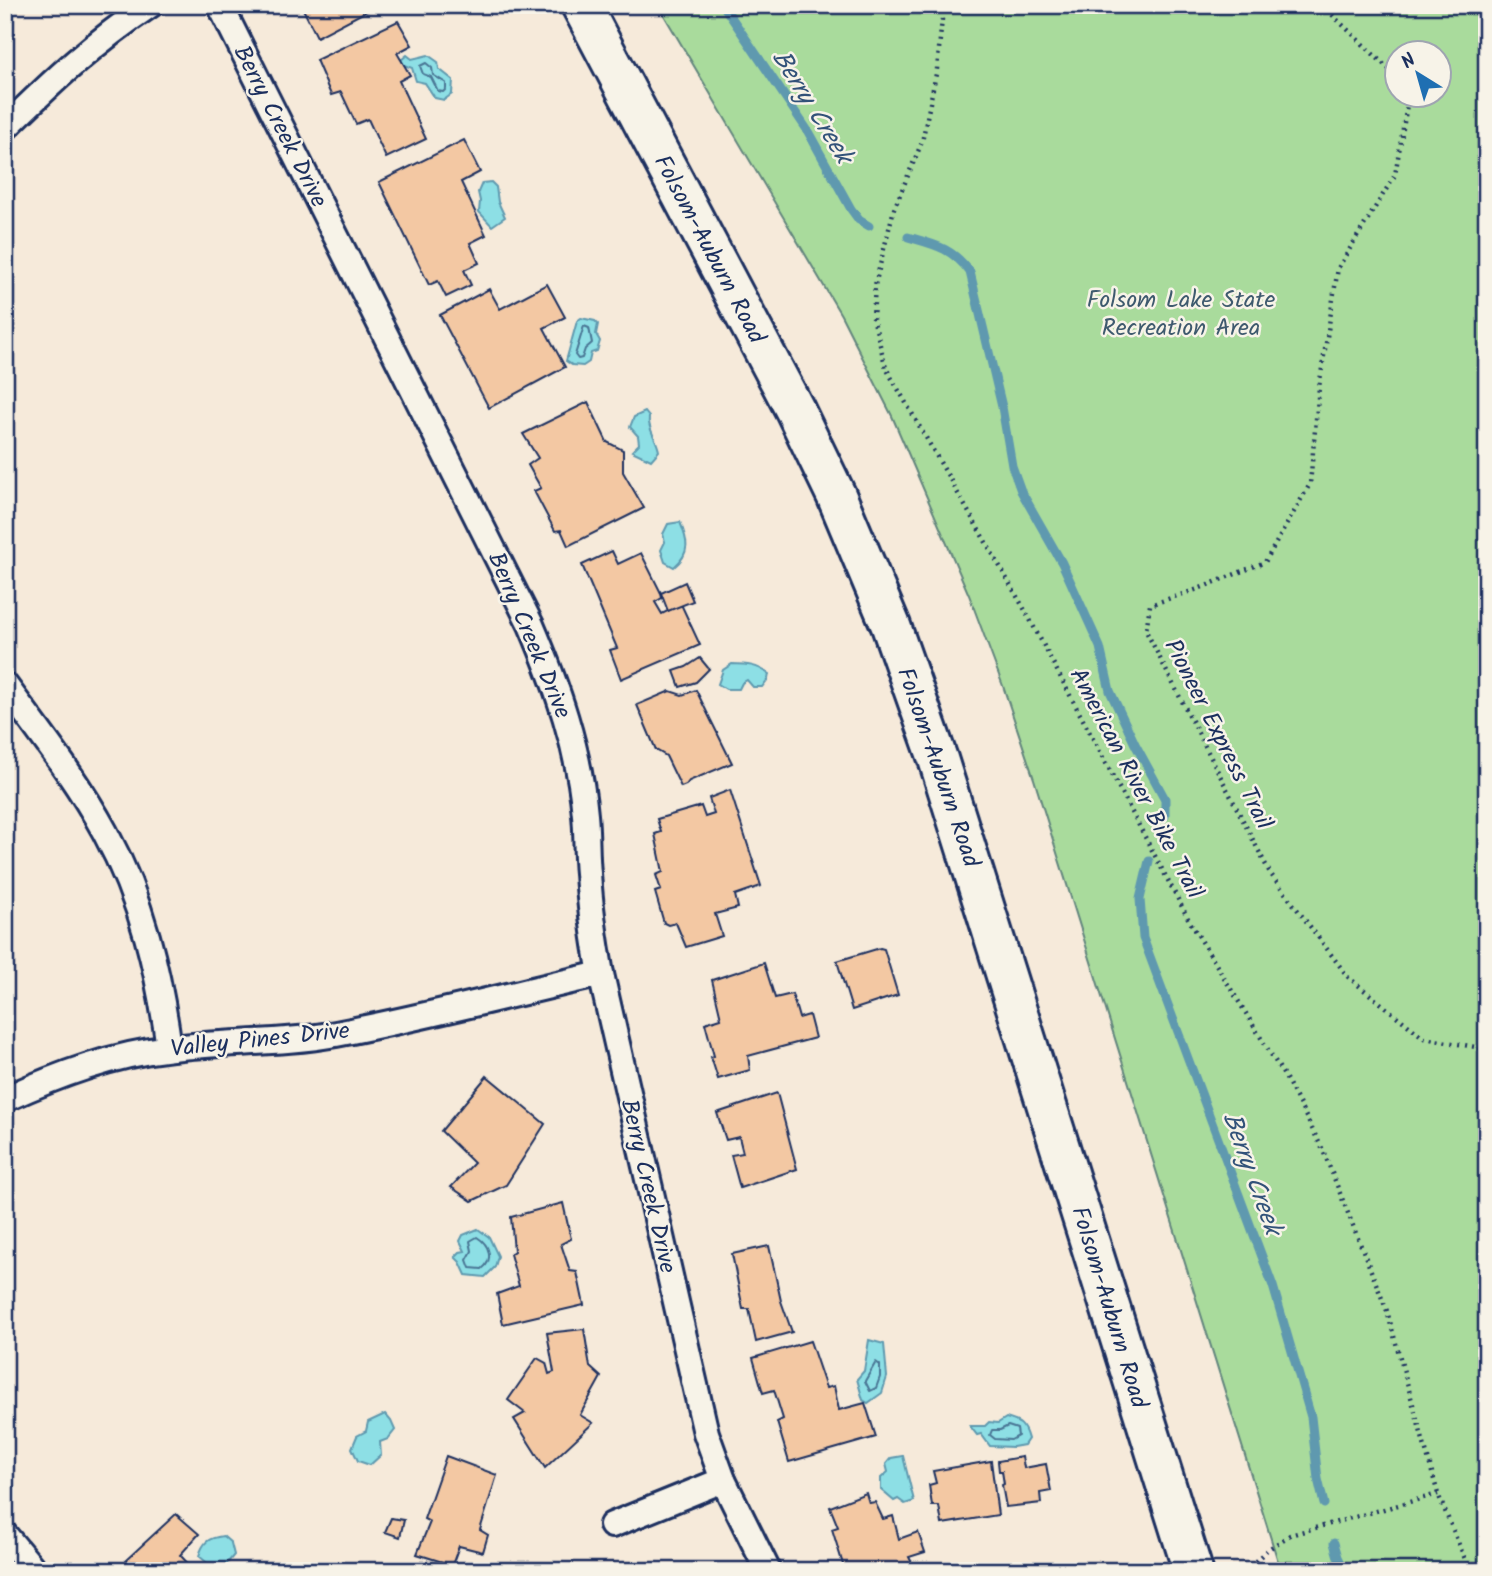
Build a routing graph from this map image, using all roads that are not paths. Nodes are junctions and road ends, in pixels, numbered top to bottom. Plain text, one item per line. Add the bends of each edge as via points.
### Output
1 (150, 5) edge
2 (220, 5) edge
3 (581, 5) edge
4 (5, 128) edge
5 (5, 685) edge
6 (601, 974) junction
7 (169, 1048) junction
8 (5, 1099) edge
9 (723, 1480) junction
10 (612, 1525) dead end
11 (5, 1535) edge
12 (35, 1571) edge
13 (768, 1571) edge
14 (1193, 1571) edge

1 - 4 street via 65,69
2 - 6 street, Berry Creek Drive via 553,676 577,758 592,926
3 - 14 main road, Folsom-Auburn Road via 796,410 891,626 938,759
5 - 7 street via 76,784 130,884 149,937
6 - 7 street, Valley Pines Drive via 335,1034
6 - 9 street, Berry Creek Drive via 706,1433
7 - 8 street, Valley Pines Drive via 93,1064
9 - 10 street
9 - 13 street, Berry Creek Drive
11 - 12 street

